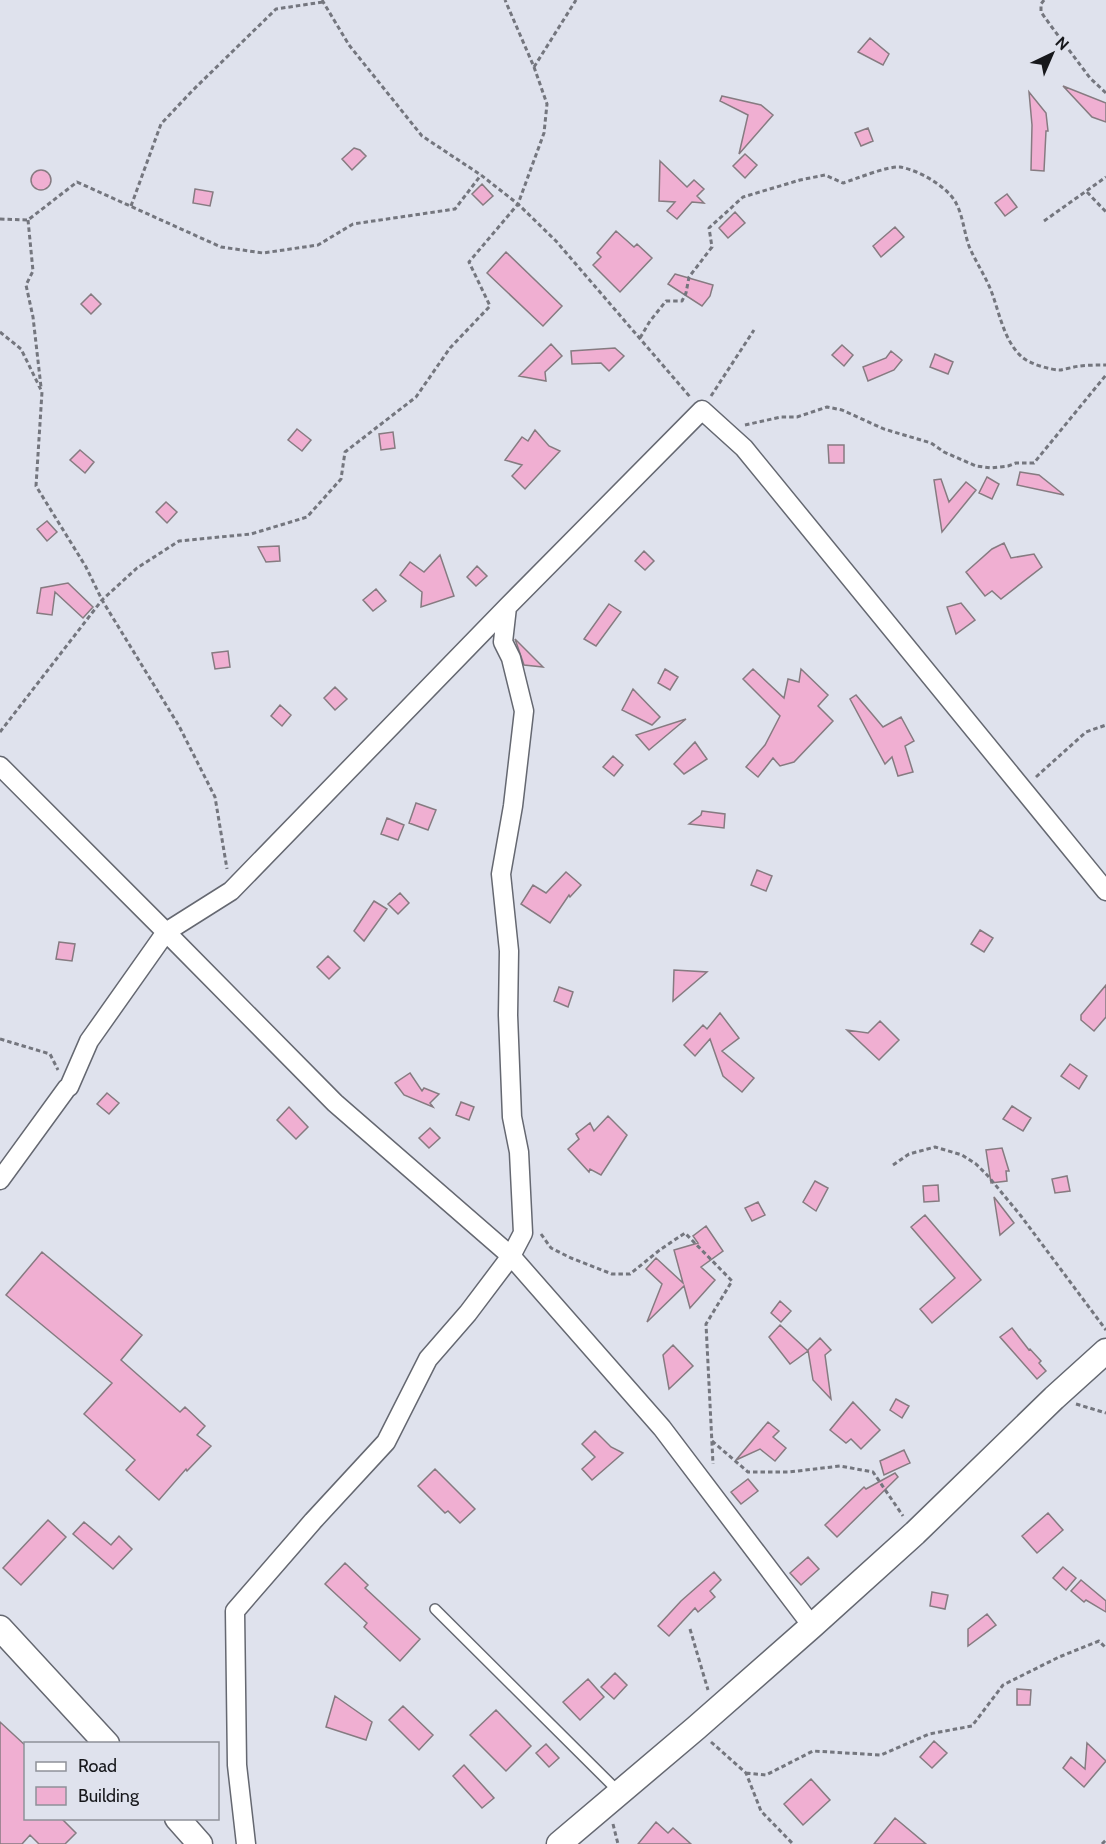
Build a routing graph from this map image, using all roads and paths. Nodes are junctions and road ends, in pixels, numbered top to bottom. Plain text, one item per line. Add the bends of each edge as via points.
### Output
1 (506, 0) edge
2 (576, 0) edge
3 (1044, 0) edge
4 (322, 1) edge
5 (534, 67) junction
6 (1106, 93) edge
7 (480, 175) junction
8 (1106, 177) edge
9 (1087, 192) junction
10 (518, 204) junction
11 (131, 206) junction
12 (1106, 212) edge
13 (0, 219) edge
14 (28, 220) junction
15 (1044, 221) dead end
16 (754, 330) dead end
17 (0, 332) edge
18 (640, 338) junction
19 (1106, 365) edge
20 (1106, 375) edge
21 (42, 392) junction
22 (702, 410) junction
23 (722, 430) junction
24 (102, 600) junction
25 (507, 607) junction
26 (1106, 725) edge
27 (0, 732) edge
28 (0, 766) edge
29 (1022, 789) junction
30 (231, 891) junction
31 (1106, 891) edge
32 (166, 932) junction
33 (0, 1039) edge
34 (67, 1088) junction
35 (893, 1165) dead end
36 (0, 1180) edge
37 (523, 1220) junction
38 (511, 1256) junction
39 (1106, 1330) edge
40 (1106, 1351) edge
41 (1054, 1398) junction
42 (1106, 1413) edge
43 (712, 1442) junction
44 (714, 1497) junction
45 (915, 1533) junction
46 (435, 1609) dead end
47 (812, 1626) junction
48 (0, 1628) edge
49 (690, 1629) dead end
50 (1106, 1648) edge
51 (706, 1698) dead end
52 (696, 1728) junction
53 (106, 1742) edge
54 (746, 1773) junction
55 (620, 1793) junction
56 (179, 1820) edge
57 (1106, 1839) edge
58 (200, 1844) edge
59 (246, 1844) edge
60 (559, 1844) edge
61 (793, 1844) edge
62 (1102, 1844) edge

1 - 5 path
2 - 5 path
3 - 6 path via 1041,12 1050,26
4 - 7 path via 349,45 422,136
4 - 11 path via 276,9 161,124
5 - 10 path via 547,104 544,133
7 - 10 path
7 - 11 path via 455,209 353,224 318,245 262,253 221,247
8 - 9 path
9 - 12 path
9 - 15 path
10 - 18 path via 556,241
10 - 24 path via 469,262 490,306 450,348 416,397 345,452 341,478 307,517 251,534 179,541 137,568
11 - 14 path via 77,182
13 - 14 path
14 - 21 path via 33,271 26,285
16 - 22 path
17 - 21 path via 21,349
18 - 19 path via 666,301 682,301 689,277 712,247 709,228 743,197 825,175 843,183 898,167 939,184 952,196 1000,322 1022,357 1060,370
18 - 22 path
20 - 23 path via 1034,463 976,466 931,443 827,407 797,417
21 - 24 path via 36,486
22 - 23 street
22 - 25 street
23 - 29 street via 744,448
24 - 27 path
24 - 30 path via 179,726 215,797
25 - 30 street
25 - 37 street via 503,642 524,711 501,874 509,951 512,1117 519,1152
26 - 29 path via 1086,732
28 - 32 street
29 - 31 street
30 - 32 street
32 - 34 street via 89,1041
32 - 38 street via 335,1102
33 - 34 path via 50,1054
34 - 36 street
35 - 39 path via 909,1154 935,1147 976,1164 1021,1216
37 - 38 street via 523,1233
37 - 43 path via 543,1235 551,1248 612,1274 630,1274 685,1233 732,1281 706,1324
38 - 44 street via 662,1428
38 - 59 street via 429,1359 387,1442 235,1611 237,1765
40 - 41 street
41 - 42 path
41 - 45 street
43 - 44 path
43 - 45 path via 748,1472 840,1466 873,1472
44 - 47 street
45 - 47 street
46 - 55 lane
47 - 52 street
48 - 53 street
49 - 51 path via 709,1688
50 - 54 path via 1099,1641 1003,1685 972,1726 929,1734 881,1755 813,1751 766,1775
52 - 54 path
52 - 55 street
54 - 61 path via 761,1810
55 - 60 street
56 - 58 street
57 - 62 path

